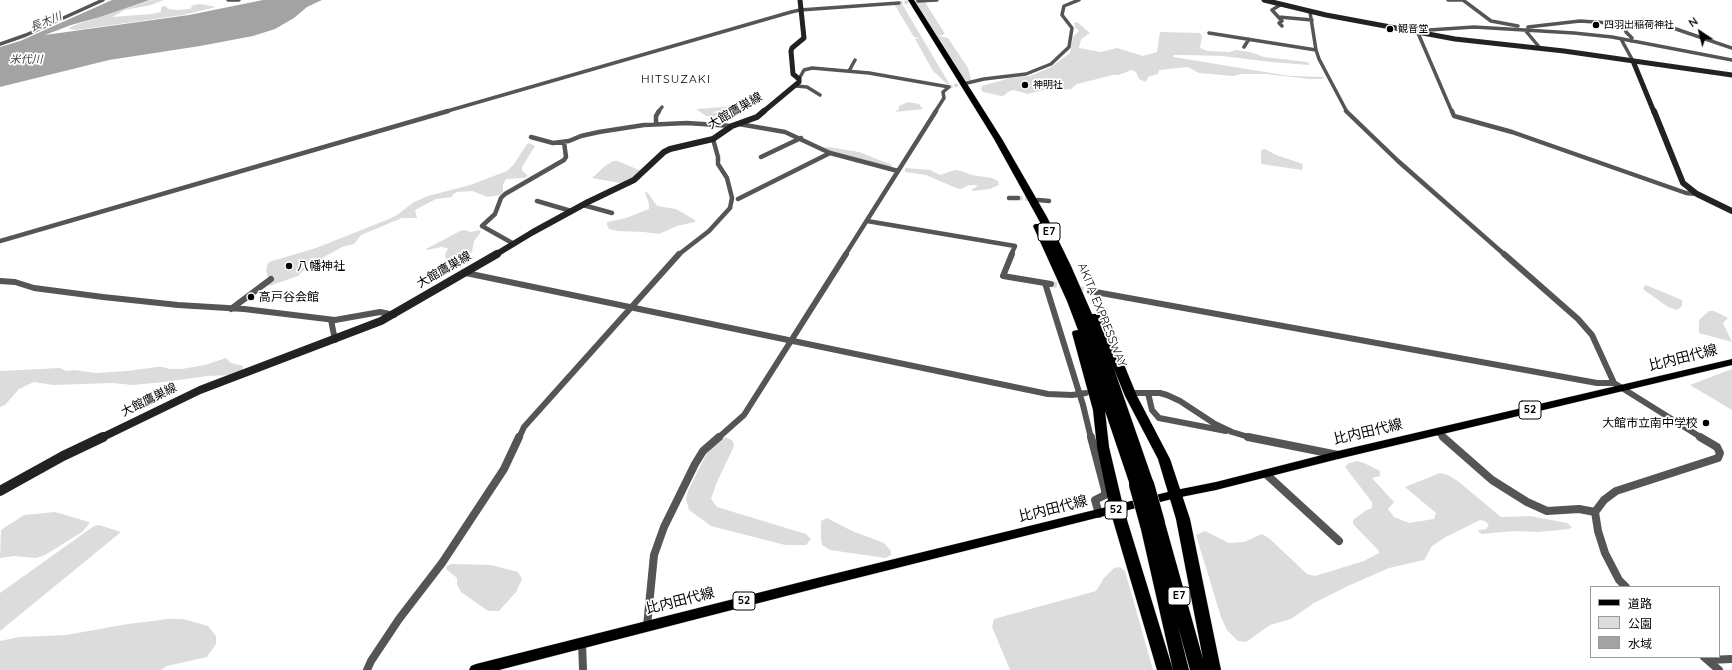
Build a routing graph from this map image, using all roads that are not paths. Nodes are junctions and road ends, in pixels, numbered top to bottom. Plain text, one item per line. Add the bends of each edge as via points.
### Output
1 (102, 0) edge
2 (228, 0) edge
3 (240, 0) edge
4 (800, 0) edge
5 (937, 0) edge
6 (1079, 0) edge
7 (1264, 0) edge
8 (1448, 0) edge
9 (903, 1) edge
10 (914, 1) edge
11 (1280, 5) junction
12 (800, 10) junction
13 (1310, 12) junction
14 (1279, 17) junction
15 (1312, 20) junction
16 (1586, 22) junction
17 (1619, 24) junction
18 (1282, 26) dead end
19 (1625, 27) junction
20 (1673, 28) junction
21 (1525, 30) junction
22 (1582, 30) junction
23 (1418, 32) junction
24 (1209, 33) dead end
25 (1249, 39) junction
26 (1621, 39) junction
27 (1631, 41) junction
28 (0, 44) edge
29 (1244, 47) dead end
30 (1540, 48) junction
31 (1732, 48) edge
32 (1316, 50) junction
33 (855, 60) dead end
34 (1732, 60) edge
35 (1634, 61) junction
36 (849, 71) junction
37 (1732, 75) edge
38 (798, 79) junction
39 (967, 83) tunnel mouth
40 (796, 86) junction
41 (820, 95) dead end
42 (662, 107) dead end
43 (656, 124) junction
44 (739, 124) junction
45 (732, 126) junction
46 (531, 137) dead end
47 (801, 138) junction
48 (713, 139) junction
49 (564, 142) junction
50 (830, 153) junction
51 (761, 157) dead end
52 (898, 171) junction
53 (1697, 194) junction
54 (1009, 198) dead end
55 (1018, 198) tunnel mouth
56 (738, 199) dead end
57 (1038, 200) tunnel mouth
58 (537, 201) dead end
59 (1049, 201) dead end
60 (583, 205) junction
61 (572, 211) junction
62 (1732, 211) edge
63 (612, 213) dead end
64 (867, 220) junction
65 (1044, 238) junction
66 (0, 241) edge
67 (514, 244) junction
68 (1066, 266) junction
69 (466, 273) junction
70 (271, 279) dead end
71 (0, 281) edge
72 (1090, 291) tunnel mouth
73 (231, 308) junction
74 (630, 308) junction
75 (394, 314) junction
76 (331, 320) junction
77 (335, 340) junction
78 (791, 340) junction
79 (1732, 362) edge
80 (1618, 386) junction
81 (1134, 393) dead end
82 (1148, 393) junction
83 (1083, 394) junction
84 (1232, 432) junction
85 (1438, 432) junction
86 (1338, 455) junction
87 (1266, 474) junction
88 (1141, 484) junction
89 (0, 491) edge
90 (1176, 494) junction
91 (1117, 510) junction
92 (1595, 512) junction
93 (1099, 514) junction
94 (1153, 524) junction
95 (1340, 541) dead end
96 (1625, 586) edge
97 (647, 626) junction
98 (582, 642) junction
99 (1706, 658) edge
100 (1732, 659) edge
101 (367, 670) edge
102 (476, 670) edge
103 (583, 670) edge
104 (1165, 670) edge
105 (1181, 670) edge
106 (1198, 670) edge
107 (1213, 670) edge
108 (1719, 670) edge

1 - 28 street via 26,35
2 - 3 street
4 - 12 main road
5 - 10 street
6 - 39 street via 1064,6 1062,15 1072,28 1069,47 1051,64 1026,74
7 - 11 main road
8 - 16 street via 1463,0 1491,21 1512,25 1532,27
9 - 12 street
9 - 65 highway, AKITA EXPRESSWAY / E7 via 1014,181
10 - 68 highway, AKITA EXPRESSWAY / E7 via 1022,181
11 - 13 main road
11 - 14 street via 1272,10
12 - 38 main road via 804,38 790,51 793,74
12 - 66 street
13 - 15 street
13 - 23 main road
14 - 15 street
14 - 18 street
15 - 32 street
16 - 17 street
16 - 22 street
17 - 19 street
17 - 20 street
19 - 20 street
19 - 27 street via 1632,38
20 - 31 street
21 - 22 street
21 - 23 street via 1474,27
21 - 30 street
22 - 26 street
23 - 30 main road via 1476,42
23 - 53 street via 1454,116 1512,132 1686,193
24 - 25 street
25 - 29 street
25 - 32 street
26 - 27 street
26 - 35 street
27 - 34 street
30 - 35 main road
32 - 80 street via 1347,112 1398,161 1578,319 1592,335
33 - 36 street
35 - 37 main road
35 - 53 main road via 1683,183
36 - 38 street via 812,68 804,70
36 - 52 street via 948,87 943,92 944,98
38 - 40 main road
40 - 41 street via 807,87
40 - 44 main road, 大館鷹巣線 via 756,117
42 - 43 street via 656,116
43 - 45 street
43 - 49 street via 599,132
44 - 45 main road, 大館鷹巣線
44 - 47 street via 778,130
45 - 48 main road, 大館鷹巣線
46 - 49 street via 547,142
47 - 50 street
47 - 51 street
48 - 60 main road, 大館鷹巣線 via 664,152 634,180
48 - 74 street via 718,164 727,178 732,198 730,208 709,231 681,252
49 - 67 street via 566,158 505,194 495,214 482,226
50 - 52 street
50 - 56 street
52 - 64 street
53 - 62 main road
54 - 55 street
57 - 59 street
58 - 61 street
60 - 61 main road, 大館鷹巣線
60 - 63 street
61 - 67 main road, 大館鷹巣線
64 - 78 street
64 - 83 street via 1015,246 1003,276 1048,283
65 - 88 highway, AKITA EXPRESSWAY / E7 via 1090,348
65 - 91 highway via 1047,254 1075,324 1099,410 1103,447
67 - 69 main road, 大館鷹巣線
68 - 88 highway, AKITA EXPRESSWAY / E7 via 1101,347
68 - 90 highway via 1110,345 1131,396 1164,459
69 - 74 street
69 - 75 main road, 大館鷹巣線
70 - 73 street
71 - 73 street via 103,297
72 - 80 street
73 - 76 street
74 - 78 street
74 - 101 street via 524,427 504,469 442,563 399,619
75 - 76 street via 380,312
75 - 77 main road, 大館鷹巣線
76 - 77 street
77 - 89 main road, 大館鷹巣線 via 200,390 63,456
78 - 83 street via 1048,394
78 - 97 street via 744,415 703,451 695,464 664,527 656,550
79 - 80 main road, 比内田代線 / 52
80 - 85 main road, 比内田代線 / 52
80 - 92 street via 1716,447 1720,453 1718,458 1616,491 1604,500
81 - 82 street
82 - 84 street via 1160,393 1173,398
82 - 84 street via 1152,410 1159,418
83 - 93 street via 1105,490 1105,495 1095,500
84 - 86 street
85 - 86 main road, 比内田代線 / 52
85 - 92 street via 1492,480 1527,502 1547,511 1579,509
86 - 87 main road, 比内田代線 / 52
87 - 90 main road, 比内田代線 / 52
87 - 95 street
88 - 94 highway, AKITA EXPRESSWAY / E7, bridge
90 - 91 main road, 比内田代線 / 52
90 - 107 highway
91 - 93 main road, 比内田代線 / 52
91 - 104 highway
92 - 96 street via 1605,553 1619,580
93 - 97 main road, 比内田代線 / 52
94 - 105 highway, AKITA EXPRESSWAY / E7
94 - 106 highway, AKITA EXPRESSWAY / E7
97 - 98 main road, 比内田代線 / 52
98 - 102 main road, 比内田代線 / 52
98 - 103 street
99 - 100 street
99 - 108 street

